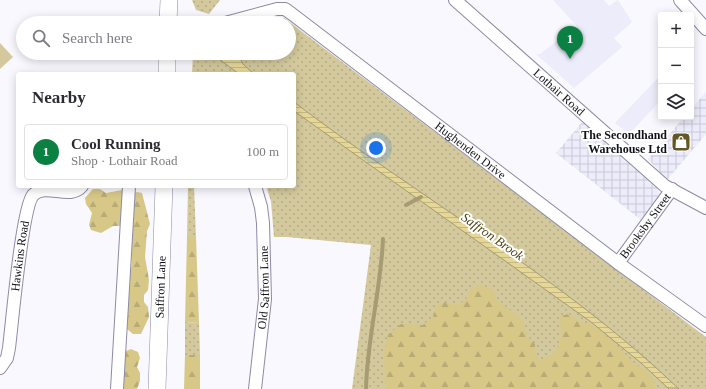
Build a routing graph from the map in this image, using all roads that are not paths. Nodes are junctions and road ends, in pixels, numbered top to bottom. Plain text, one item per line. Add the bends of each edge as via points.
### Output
1 (169, 0) edge
2 (455, 0) edge
3 (684, 2) edge
4 (168, 16) edge
5 (251, 16) edge
6 (295, 16) edge
7 (296, 17) edge
8 (706, 29) edge
9 (167, 60) edge
10 (167, 72) edge
11 (78, 188) edge
12 (129, 188) edge
13 (164, 188) edge
14 (256, 188) edge
15 (672, 189) junction
16 (706, 208) edge
17 (618, 263) junction
18 (706, 326) edge
19 (0, 368) edge
20 (116, 389) edge
21 (157, 389) edge
22 (255, 389) edge

1 - 4 main road
2 - 15 street, Lothair Road via 665,186
3 - 8 street
5 - 6 street, Hughenden Drive via 277,9 285,10
7 - 17 street, Hughenden Drive
9 - 10 main road
11 - 19 street, Hawkins Road via 71,192 38,192 29,202 9,348 7,358
12 - 20 street
13 - 21 main road, Saffron Lane
14 - 22 street, Old Saffron Lane via 263,223 265,299
15 - 16 street, Lothair Road
15 - 17 street, Brooksby Street
17 - 18 street, Hughenden Drive

